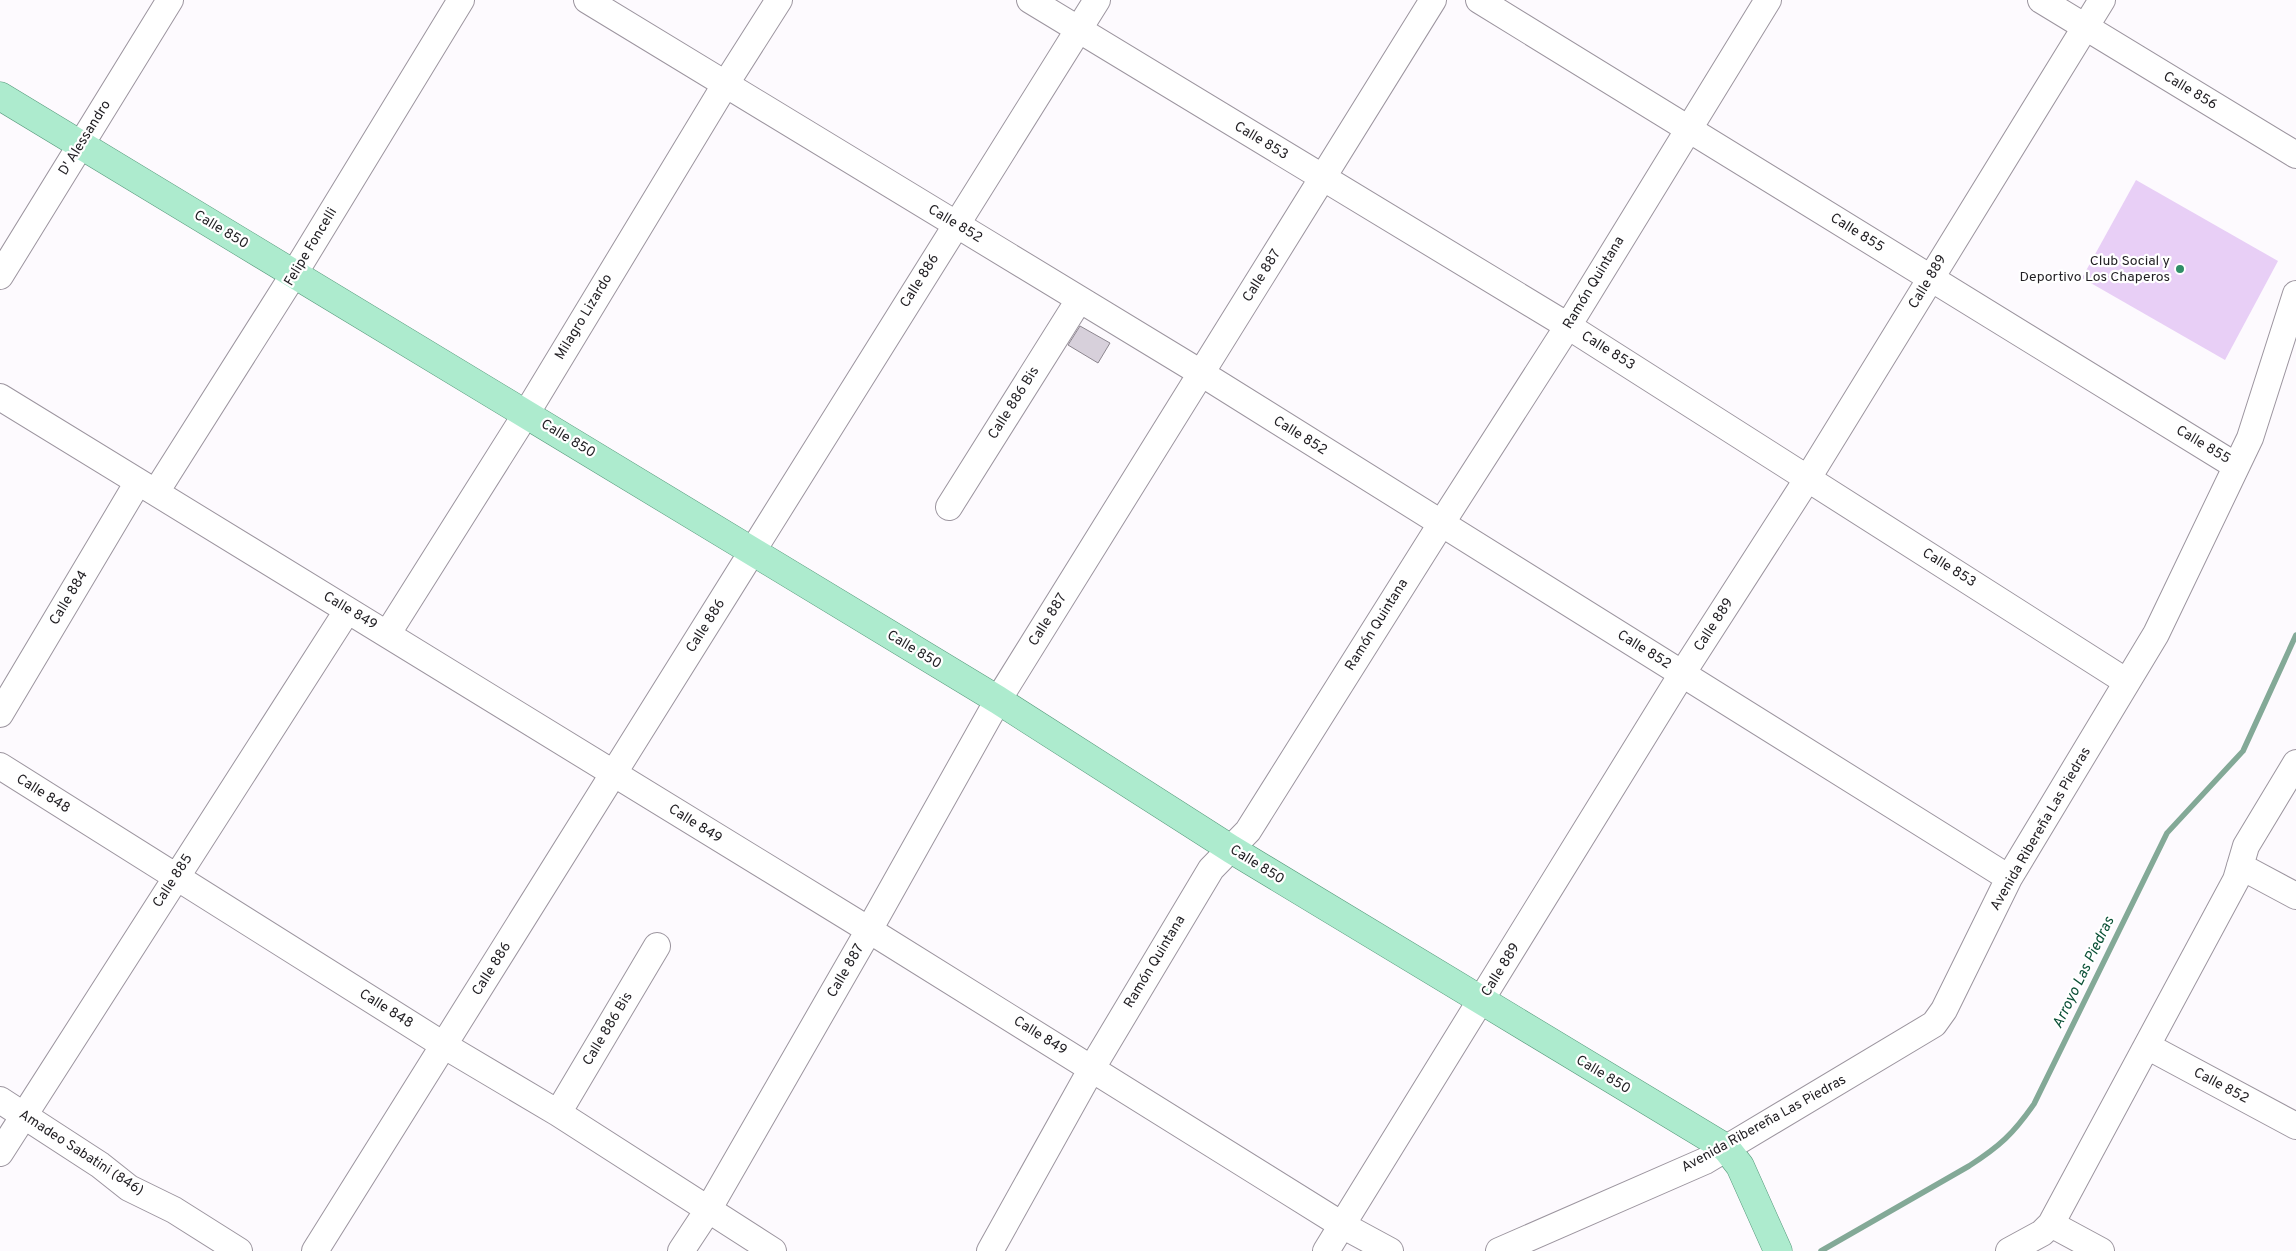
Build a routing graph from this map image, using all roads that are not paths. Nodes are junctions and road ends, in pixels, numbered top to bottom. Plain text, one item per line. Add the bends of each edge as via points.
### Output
1 (170, 0) edge
2 (460, 0) edge
3 (587, 0) edge
4 (779, 0) edge
5 (1030, 0) edge
6 (1097, 0) edge
7 (1433, 0) edge
8 (1479, 0) edge
9 (1768, 0) edge
10 (2041, 0) edge
11 (2102, 0) edge
12 (2085, 27) junction
13 (1078, 30) junction
14 (725, 85) junction
15 (0, 96) edge
16 (1688, 128) junction
17 (80, 145) junction
18 (2296, 155) edge
19 (1323, 179) junction
20 (956, 224) junction
21 (294, 274) junction
22 (0, 276) edge
23 (1930, 278) junction
24 (2296, 294) edge
25 (1079, 300) junction
26 (1568, 326) junction
27 (1201, 373) junction
28 (0, 397) edge
29 (526, 414) junction
30 (2236, 466) junction
31 (1808, 478) junction
32 (147, 487) junction
33 (948, 507) dead end
34 (1441, 524) junction
35 (752, 552) junction
36 (347, 611) junction
37 (388, 633) junction
38 (1682, 674) junction
39 (2128, 682) junction
40 (998, 700) junction
41 (0, 714) edge
42 (2296, 763) edge
43 (0, 766) edge
44 (614, 774) junction
45 (1231, 849) junction
46 (2240, 866) junction
47 (175, 877) junction
48 (2009, 878) junction
49 (2296, 896) edge
50 (869, 930) junction
51 (658, 946) dead end
52 (1480, 1002) junction
53 (445, 1046) junction
54 (2147, 1046) junction
55 (1092, 1068) junction
56 (0, 1100) edge
57 (558, 1112) junction
58 (24, 1115) junction
59 (2296, 1126) edge
60 (1726, 1148) junction
61 (0, 1153) edge
62 (708, 1210) junction
63 (2051, 1224) junction
64 (1342, 1225) junction
65 (239, 1251) edge
66 (316, 1251) edge
67 (682, 1251) edge
68 (773, 1251) edge
69 (990, 1251) edge
70 (1326, 1251) edge
71 (1390, 1251) edge
72 (1499, 1251) edge
73 (1778, 1251) edge
74 (2009, 1251) edge
75 (2101, 1251) edge

1 - 17 street, D' Alessandro
2 - 21 street, Felipe Foncelli
3 - 14 street, Calle 852
4 - 14 street, Milagro Lizardo
5 - 13 street, Calle 853
6 - 13 street, Calle 886
7 - 19 street, Calle 887
8 - 16 street, Calle 855
9 - 16 street, Ramón Quintana
10 - 12 street, Calle 856
11 - 12 street, Calle 889
12 - 18 street, Calle 856
12 - 23 street, Calle 889
13 - 19 street, Calle 853
13 - 20 street, Calle 886
14 - 20 street, Calle 852
14 - 29 street, Milagro Lizardo
15 - 17 main road, Calle 850
16 - 23 street, Calle 855
16 - 26 street, Ramón Quintana
17 - 21 main road, Calle 850
17 - 22 street, D' Alessandro
19 - 26 street, Calle 853
19 - 27 street, Calle 887
20 - 25 street, Calle 852
20 - 35 street, Calle 886
21 - 29 main road, Calle 850
21 - 32 street, Felipe Foncelli
23 - 30 street, Calle 855
23 - 31 street, Calle 889
24 - 30 street, Avenida Ribereña Las Piedras via 2258,417
25 - 27 street, Calle 852
25 - 33 street, Calle 886 Bis
26 - 31 street, Calle 853
26 - 34 street, Ramón Quintana
27 - 34 street, Calle 852
27 - 40 street, Calle 887
28 - 32 street, Calle 849
29 - 35 main road, Calle 850
29 - 37 street, Milagro Lizardo
30 - 39 street, Avenida Ribereña Las Piedras via 2156,634
31 - 38 street, Calle 889
31 - 39 street, Calle 853
32 - 36 street, Calle 849
32 - 41 street, Calle 884
34 - 38 street, Calle 852
34 - 45 street, Ramón Quintana via 1248,830
35 - 40 main road, Calle 850
35 - 44 street, Calle 886
36 - 37 street, Calle 849
36 - 47 street, Calle 885
37 - 44 street, Calle 849
38 - 48 street, Calle 852
38 - 52 street, Calle 889
39 - 48 street, Avenida Ribereña Las Piedras
40 - 45 main road, Calle 850
40 - 50 street, Calle 887
42 - 46 street via 2252,834
43 - 47 street, Calle 848
44 - 50 street, Calle 849
44 - 53 street, Calle 886
45 - 52 main road, Calle 850
45 - 55 street, Ramón Quintana via 1210,869
46 - 49 street
46 - 54 street via 2236,880
47 - 53 street, Calle 848
47 - 58 street, Calle 885
48 - 60 street, Avenida Ribereña Las Piedras via 1934,1024
50 - 55 street, Calle 849
50 - 62 street, Calle 887
51 - 57 street, Calle 886 Bis
52 - 60 main road, Calle 850
52 - 64 street, Calle 889
53 - 57 street, Calle 848
53 - 66 street, Calle 886
54 - 59 street, Calle 852
54 - 63 street
55 - 64 street, Calle 849
55 - 69 street, Ramón Quintana
56 - 58 street, Amadeo Sabatini (846)
57 - 62 street, Calle 848
58 - 61 street, Calle 885
58 - 65 street, Amadeo Sabatini (846) via 129,1188 174,1210
60 - 72 street, Avenida Ribereña Las Piedras via 1705,1161
60 - 73 main road, Calle 850 via 1740,1166
62 - 67 street, Calle 887
62 - 68 street, Calle 848
63 - 74 street via 2042,1233
63 - 75 street
64 - 70 street, Calle 889
64 - 71 street, Calle 849

